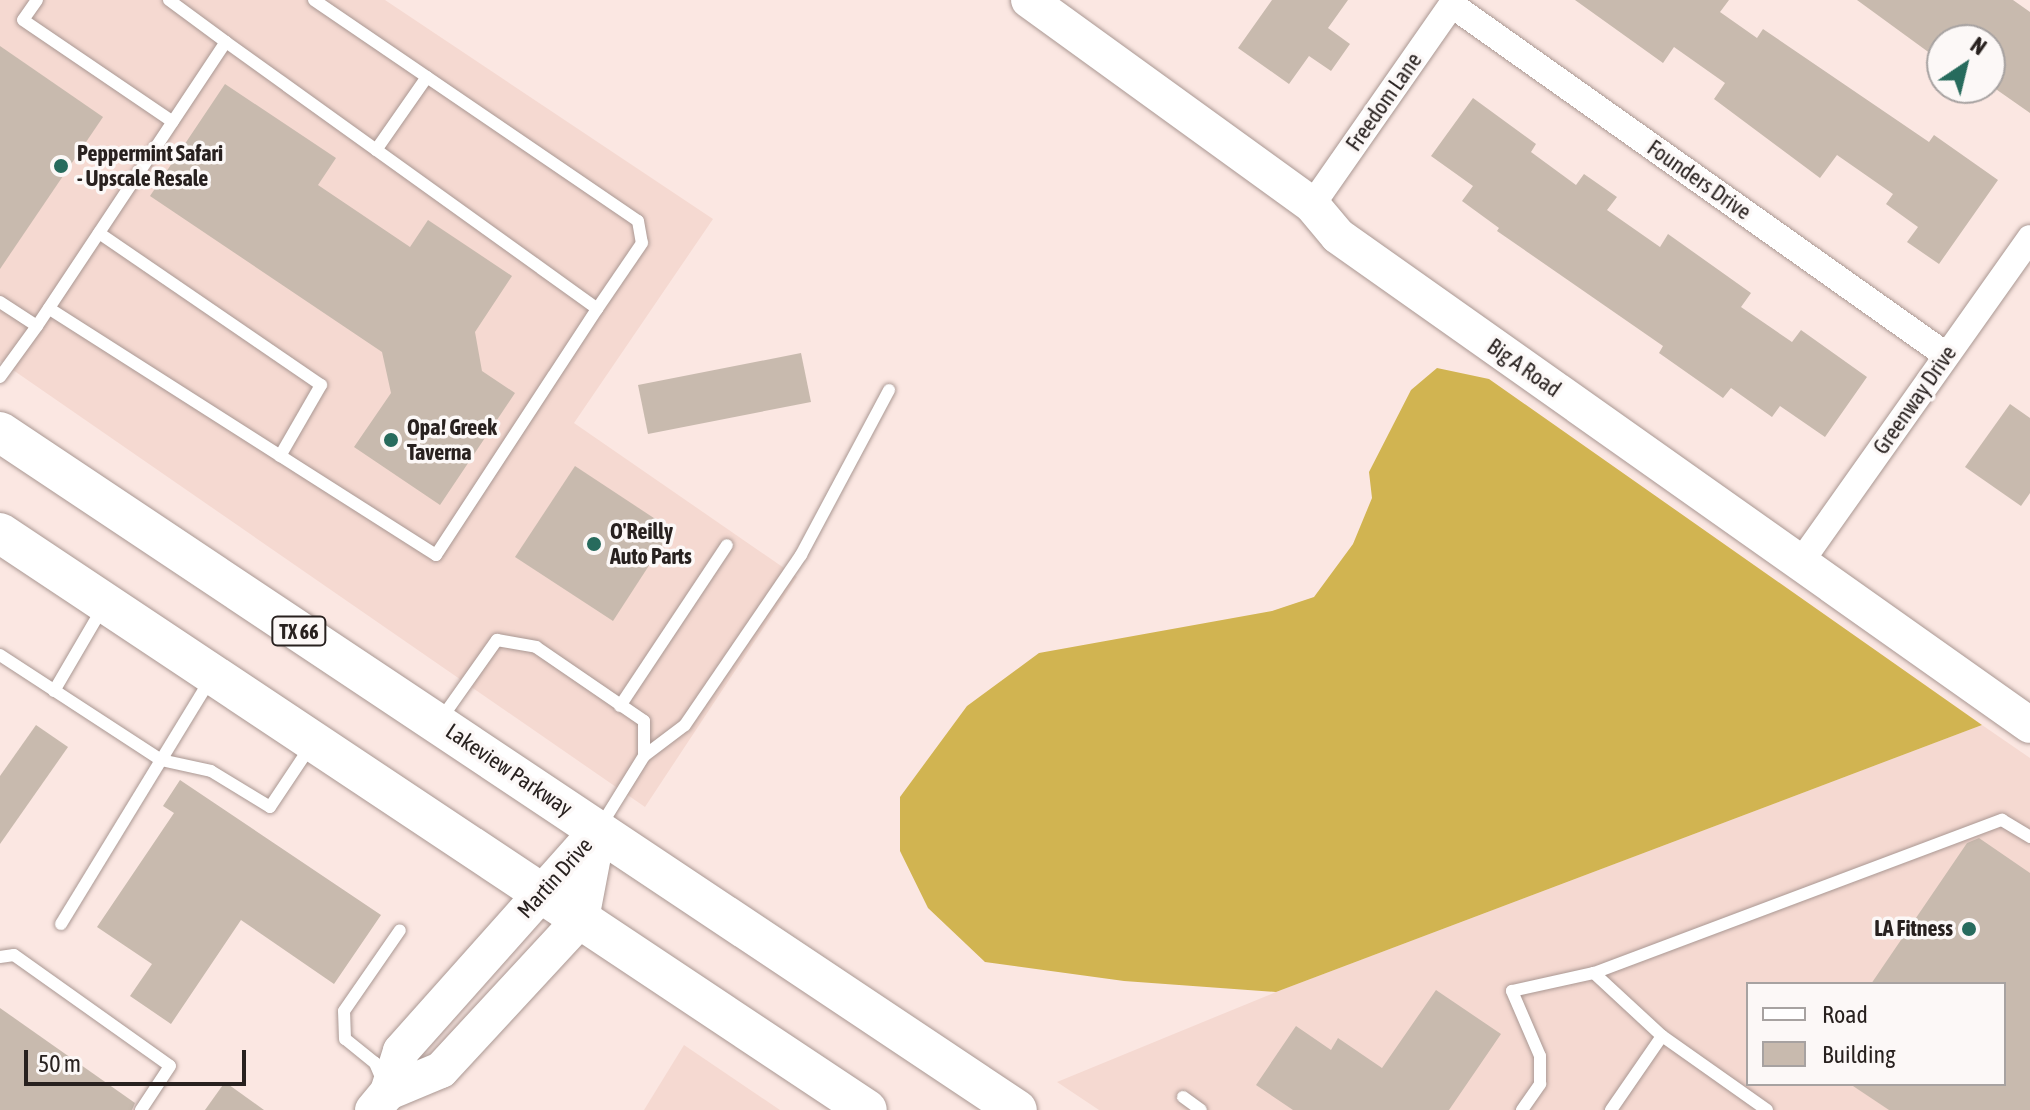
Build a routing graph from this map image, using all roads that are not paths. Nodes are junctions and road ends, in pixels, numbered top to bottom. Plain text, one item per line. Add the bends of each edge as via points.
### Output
1 (37, 0) edge
2 (169, 0) edge
3 (314, 0) edge
4 (1029, 0) edge
5 (1454, 2) edge
6 (226, 42) junction
7 (427, 77) junction
8 (173, 122) junction
9 (376, 150) junction
10 (1312, 205) junction
11 (99, 233) junction
12 (2030, 238) edge
13 (0, 302) edge
14 (49, 308) junction
15 (597, 309) junction
16 (37, 326) junction
17 (1946, 355) junction
18 (0, 377) edge
19 (889, 390) dead end
20 (0, 432) edge
21 (280, 456) junction
22 (0, 533) edge
23 (727, 545) dead end
24 (1800, 563) junction
25 (106, 603) junction
26 (0, 655) edge
27 (213, 675) junction
28 (54, 691) junction
29 (620, 706) junction
30 (438, 723) junction
31 (2030, 725) edge
32 (313, 741) junction
33 (644, 756) junction
34 (161, 760) junction
35 (598, 830) junction
36 (2030, 837) edge
37 (541, 894) junction
38 (581, 919) junction
39 (61, 924) dead end
40 (400, 930) dead end
41 (0, 957) edge
42 (1594, 973) junction
43 (1662, 1036) junction
44 (1183, 1097) dead end
45 (380, 1101) edge
46 (141, 1110) edge
47 (867, 1110) edge
48 (1017, 1110) edge
49 (1201, 1110) edge
50 (1522, 1110) edge
51 (1611, 1110) edge
52 (1767, 1110) edge

1 - 8 lane via 23,20
2 - 6 lane
3 - 7 lane
4 - 10 street, Big A Road
5 - 10 street, Freedom Lane
5 - 17 street, Founders Drive
6 - 8 lane
6 - 9 lane
7 - 9 lane
7 - 15 lane via 638,221 642,243
8 - 11 lane
9 - 15 lane
10 - 24 street, Big A Road via 1338,236
11 - 14 lane
11 - 21 lane via 321,385
12 - 17 street, Greenway Drive
13 - 16 lane
14 - 16 lane
14 - 21 lane
15 - 21 lane via 436,555
16 - 18 lane
17 - 24 street, Greenway Drive
19 - 33 lane via 801,555 685,725
20 - 30 main road, Lakeview Parkway / TX 66
22 - 25 main road
23 - 29 lane
24 - 31 street, Big A Road
25 - 27 main road
25 - 28 lane
26 - 28 lane
27 - 32 main road
27 - 34 lane
28 - 34 lane
29 - 30 lane via 536,647 497,640
29 - 33 lane via 644,721
30 - 35 main road, Lakeview Parkway / TX 66
32 - 34 lane via 270,807 211,771
32 - 37 main road
33 - 35 lane
34 - 39 lane
35 - 37 street, Martin Drive
35 - 38 street, Martin Drive
35 - 48 main road, Lakeview Parkway / TX 66
36 - 42 lane via 2002,820
37 - 38 main road
37 - 45 street, Martin Drive via 401,1051
38 - 45 street via 441,1070
38 - 47 main road
40 - 45 lane via 344,1011 345,1039 375,1063
41 - 46 lane via 14,955 170,1066
42 - 43 lane
42 - 50 lane via 1512,991 1540,1056 1540,1084
43 - 51 lane
43 - 52 lane
44 - 49 lane

